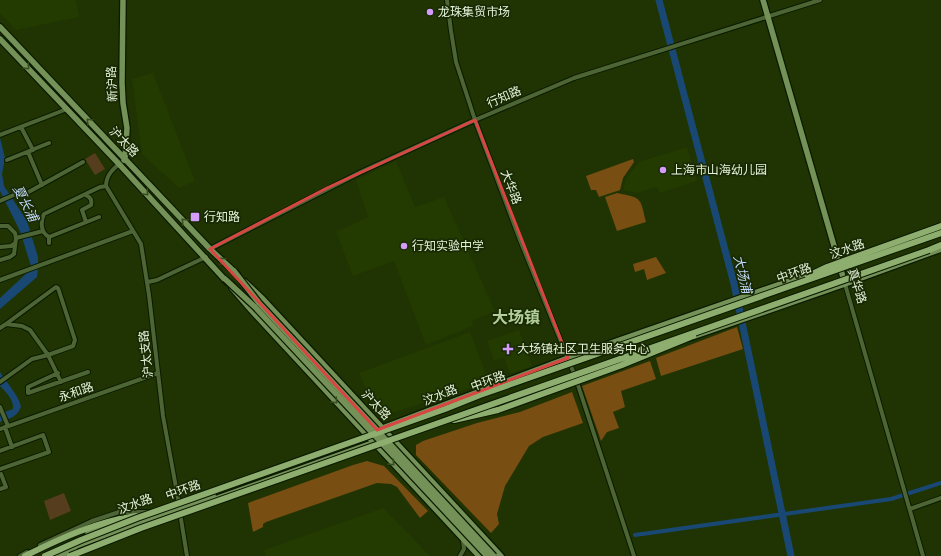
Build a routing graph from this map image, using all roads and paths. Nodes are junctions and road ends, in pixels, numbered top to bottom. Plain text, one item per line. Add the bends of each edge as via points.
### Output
1 (122, 0) edge
2 (447, 0) edge
3 (763, 0) edge
4 (820, 0) edge
5 (767, 17) junction
6 (1, 31) edge
7 (0, 39) edge
8 (67, 109) junction
9 (475, 120) junction
10 (22, 127) junction
11 (1, 135) edge
12 (49, 143) dead end
13 (33, 150) junction
14 (28, 152) junction
15 (125, 159) junction
16 (7, 160) dead end
17 (83, 162) dead end
18 (119, 164) junction
19 (42, 185) junction
20 (106, 186) junction
21 (86, 195) junction
22 (2, 200) edge
23 (99, 217) dead end
24 (86, 222) junction
25 (0, 226) edge
26 (941, 226) edge
27 (941, 230) edge
28 (43, 231) junction
29 (133, 231) junction
30 (941, 233) edge
31 (49, 236) junction
32 (18, 237) junction
33 (49, 243) dead end
34 (14, 244) junction
35 (0, 247) edge
36 (941, 247) edge
37 (210, 249) junction
38 (206, 257) junction
39 (0, 260) edge
40 (838, 264) junction
41 (234, 271) junction
42 (225, 279) junction
43 (0, 280) edge
44 (148, 282) junction
45 (845, 284) junction
46 (790, 285) junction
47 (736, 317) junction
48 (6, 324) junction
49 (0, 328) edge
50 (48, 355) junction
51 (568, 358) junction
52 (88, 372) dead end
53 (58, 373) junction
54 (158, 373) junction
55 (575, 376) junction
56 (0, 382) edge
57 (62, 382) junction
58 (0, 407) edge
59 (449, 421) junction
60 (7, 426) junction
61 (383, 428) junction
62 (0, 429) edge
63 (366, 434) junction
64 (393, 441) junction
65 (373, 443) junction
66 (12, 446) junction
67 (0, 451) edge
68 (317, 458) junction
69 (297, 459) junction
70 (265, 470) junction
71 (0, 472) edge
72 (252, 481) junction
73 (0, 489) edge
74 (941, 498) edge
75 (178, 500) junction
76 (910, 509) junction
77 (180, 511) junction
78 (147, 512) junction
79 (136, 516) junction
80 (118, 522) junction
81 (105, 535) junction
82 (463, 539) junction
83 (20, 556) edge
84 (25, 556) edge
85 (40, 556) edge
86 (45, 556) edge
87 (52, 556) edge
88 (62, 556) edge
89 (70, 556) edge
90 (76, 556) edge
91 (186, 556) edge
92 (460, 556) edge
93 (479, 556) edge
94 (487, 556) edge
95 (494, 556) edge
96 (501, 556) edge
97 (634, 556) edge
98 (923, 556) edge

1 - 15 main road, 新沪路 via 122,83 127,128
2 - 9 street, 大华路 via 456,62
3 - 5 main road, 真华路
4 - 5 street, 行知路
5 - 9 street, 行知路 via 574,78
5 - 40 main road, 真华路
15 -> 6 main road, 沪太路
7 -> 8 main road, 沪太路
8 - 10 street
8 - 18 main road, 沪太路
9 - 37 street, 行知路 via 327,188
9 - 51 street, 大华路
10 - 11 street
10 - 13 street
12 - 13 street
13 - 14 street
14 - 16 street
14 - 19 street
15 - 18 main road
37 -> 15 main road, 沪太路
17 - 19 street
18 - 20 street via 109,175
18 -> 38 main road, 沪太路
19 - 22 street via 25,194 16,194
20 - 21 street
20 - 29 street, 沪太支路
21 - 24 street via 92,202 82,210
21 - 28 street via 44,214
23 - 24 street
24 - 31 street
25 - 32 street via 8,226
26 - 46 highway, bridge via 827,266
27 - 40 main road, 汶水路
28 - 31 street
28 - 32 street
29 - 43 street
29 - 44 street, 沪太支路 via 141,244
30 - 46 highway, 中环路, bridge
31 - 33 street
32 - 34 street
34 - 35 street
34 - 39 street via 14,254
36 - 45 main road, 汶水路
36 - 47 highway, 中环路, bridge
41 -> 37 main road, 沪太路
38 - 42 main road, 沪太路
38 - 44 street
40 - 45 main road, 真华路
40 - 51 main road, 汶水路
41 - 61 main road, 沪太路
41 - 95 main road, 沪太路, bridge via 259,303
42 -> 63 main road, 沪太路
42 - 94 main road, 沪太路, bridge via 255,307
44 - 54 street, 沪太支路
45 - 55 main road, 汶水路
45 - 76 street, 真华路
46 - 86 highway, 中环路, bridge via 137,518
47 - 59 highway, bridge via 654,353 498,410
47 - 89 highway, 中环路, bridge via 148,525
48 - 49 street
48 - 50 street via 30,330
48 - 50 street via 58,288 75,340 73,346
50 - 53 street
50 - 56 street via 32,359
51 - 55 street, 大华路
51 - 61 main road, 汶水路
52 - 57 street
53 - 57 street
53 - 57 street via 28,387 28,393
54 - 60 street, 永和路
54 - 75 street, 沪太支路
55 - 59 main road, 汶水路
55 - 97 street, 大华路
58 - 60 street
59 - 64 main road, 汶水路
60 - 62 street, 永和路
60 - 66 street
61 - 63 main road, 汶水路
61 - 64 main road, 沪太路
63 - 65 main road, 沪太路
63 - 69 main road, 汶水路
64 - 65 main road, 汶水路
64 - 96 main road, 沪太路
65 - 68 main road, 汶水路
65 - 77 main road, 汶水路
65 -> 82 main road, 沪太路
66 - 67 street
66 - 71 street via 43,435 49,452
68 - 69 main road
68 - 72 main road, 汶水路
69 - 70 main road, 汶水路
70 - 72 main road
70 - 75 main road, 汶水路
71 - 73 street via 6,487
72 - 77 main road, 汶水路
74 - 76 street
75 - 77 street, 沪太支路
75 - 78 main road, 汶水路
76 - 98 street, 真华路
77 - 81 main road, 汶水路
77 - 88 main road, 汶水路
77 - 90 main road, 汶水路
77 - 91 street, 沪太支路
78 - 79 main road, 汶水路
78 - 83 street via 119,512 92,520
79 - 80 main road, 汶水路
79 - 84 highway via 96,524
80 - 81 main road
80 - 85 main road, 汶水路
81 - 87 main road, 汶水路
82 - 92 street via 464,549
82 - 93 main road, 沪太路

